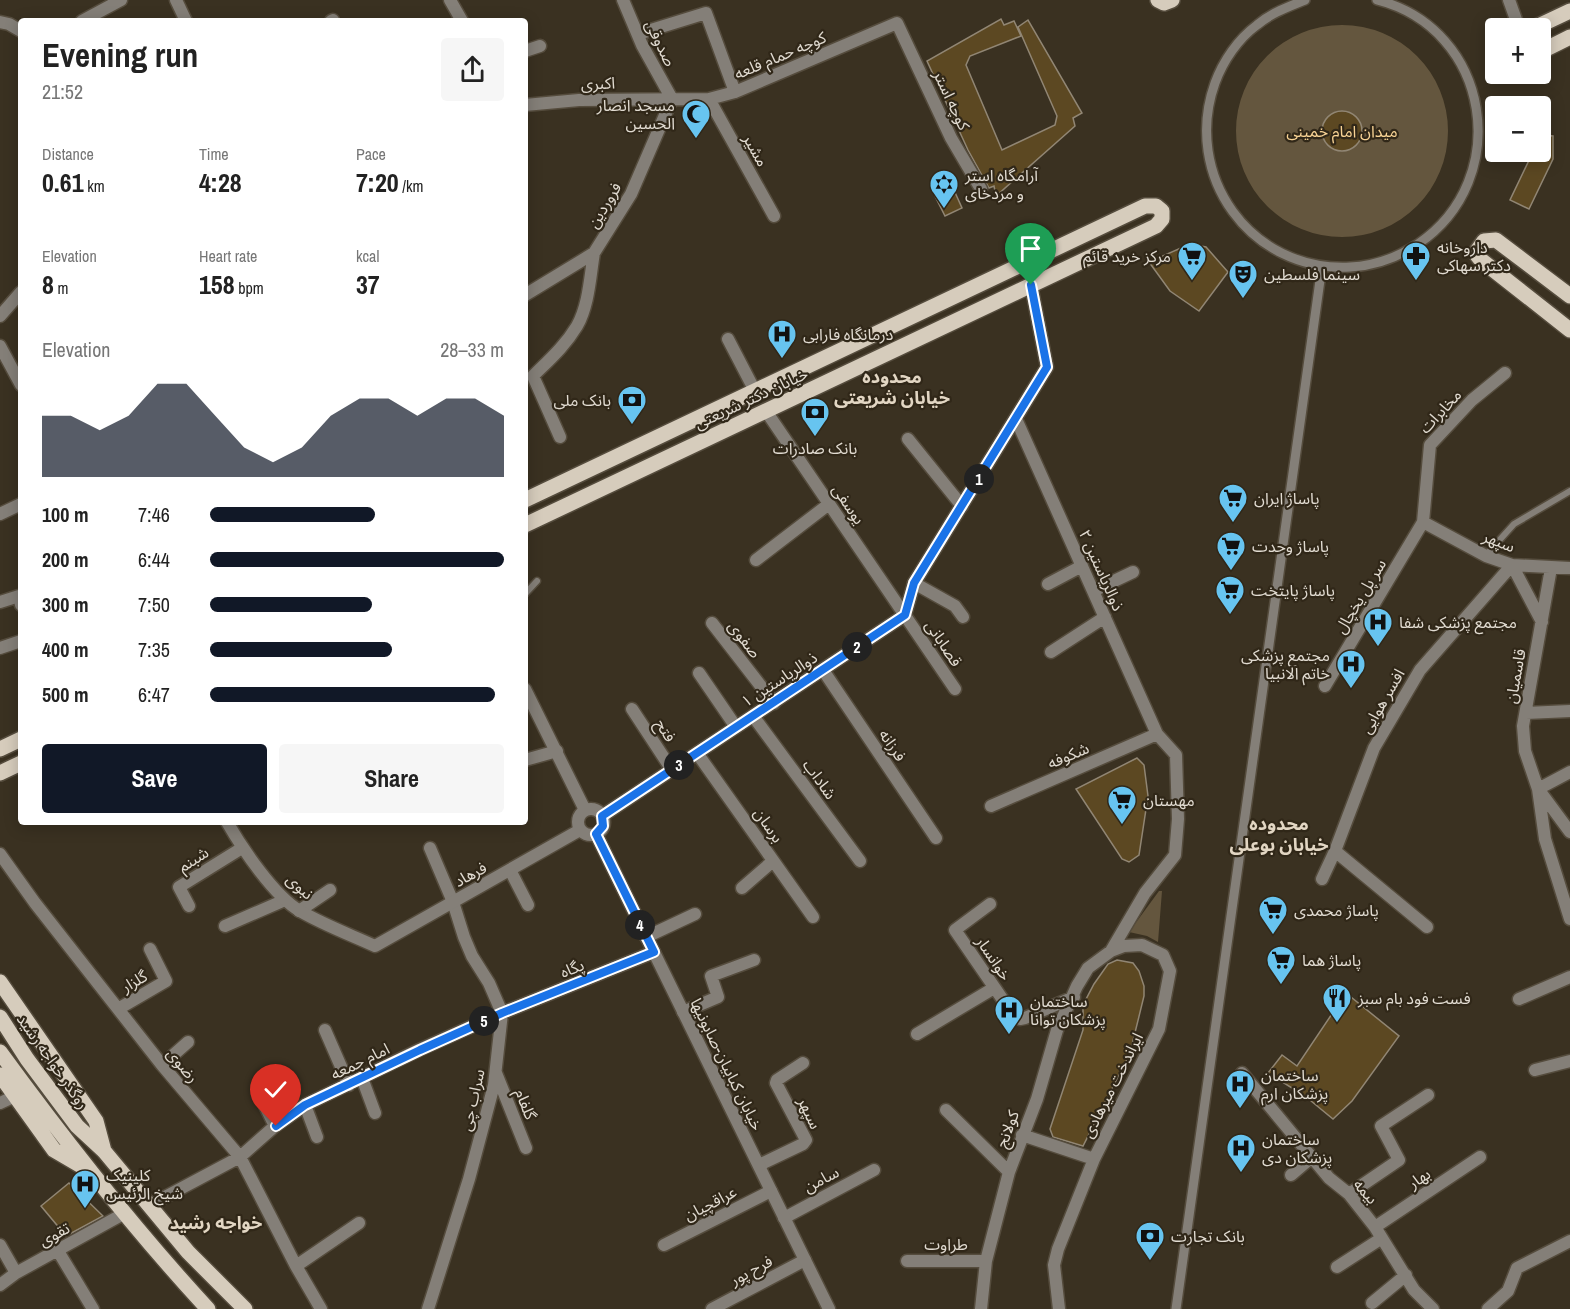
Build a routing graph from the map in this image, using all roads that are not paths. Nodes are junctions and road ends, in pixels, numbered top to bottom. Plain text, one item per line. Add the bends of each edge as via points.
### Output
1 (121, 0) edge
2 (176, 0) edge
3 (450, 0) edge
4 (623, 0) edge
5 (1158, 0) edge
6 (1173, 0) edge
7 (1305, 0) edge
8 (1377, 0) edge
9 (1509, 0) edge
10 (104, 4) edge
11 (1570, 11) edge
12 (86, 18) edge
13 (185, 18) edge
14 (460, 18) edge
15 (1515, 18) edge
16 (1551, 20) edge
17 (0, 22) edge
18 (897, 23) joint
19 (18, 29) edge
20 (638, 34) junction
21 (1570, 37) edge
22 (540, 46) dead end
23 (1551, 46) edge
24 (528, 50) edge
25 (735, 92) junction
26 (672, 99) junction
27 (709, 99) junction
28 (528, 105) edge
29 (981, 189) dead end
30 (774, 216) dead end
31 (594, 253) junction
32 (1322, 266) junction
33 (989, 280) junction
34 (1031, 285) junction
35 (528, 293) edge
36 (18, 295) edge
37 (1570, 296) edge
38 (1000, 300) junction
39 (0, 316) edge
40 (1570, 330) edge
41 (728, 339) dead end
42 (0, 346) edge
43 (1505, 373) dead end
44 (18, 379) edge
45 (755, 392) junction
46 (766, 411) junction
47 (1016, 419) junction
48 (560, 437) dead end
49 (908, 439) dead end
50 (1570, 491) edge
51 (528, 499) edge
52 (829, 504) junction
53 (18, 505) edge
54 (962, 506) junction
55 (0, 514) edge
56 (1423, 522) junction
57 (528, 524) edge
58 (1486, 556) junction
59 (756, 560) dead end
60 (1512, 565) junction
61 (1082, 566) junction
62 (1551, 568) junction
63 (1570, 568) edge
64 (1133, 572) dead end
65 (537, 581) dead end
66 (914, 583) junction
67 (1047, 584) dead end
68 (528, 591) edge
69 (1093, 591) junction
70 (18, 596) edge
71 (0, 602) edge
72 (905, 615) junction
73 (963, 617) dead end
74 (1105, 617) junction
75 (1542, 622) junction
76 (712, 623) dead end
77 (18, 642) edge
78 (0, 648) edge
79 (1051, 652) dead end
80 (823, 670) junction
81 (699, 673) dead end
82 (1325, 686) dead end
83 (955, 690) dead end
84 (528, 695) edge
85 (774, 703) junction
86 (632, 709) dead end
87 (1570, 711) edge
88 (1526, 713) junction
89 (753, 716) junction
90 (736, 728) junction
91 (1157, 734) junction
92 (18, 740) edge
93 (0, 749) edge
94 (557, 751) junction
95 (698, 753) junction
96 (528, 759) edge
97 (18, 764) edge
98 (672, 770) junction
99 (1570, 772) edge
100 (0, 773) edge
101 (1538, 789) junction
102 (992, 806) dead end
103 (585, 810) junction
104 (602, 816) junction
105 (229, 825) edge
106 (580, 830) junction
107 (1570, 832) edge
108 (596, 834) junction
109 (936, 838) dead end
110 (242, 848) junction
111 (430, 848) dead end
112 (1335, 851) junction
113 (0, 854) edge
114 (773, 861) junction
115 (860, 861) dead end
116 (510, 870) junction
117 (1570, 875) edge
118 (1322, 879) dead end
119 (1558, 882) junction
120 (742, 888) dead end
121 (330, 890) dead end
122 (285, 900) junction
123 (453, 902) junction
124 (990, 904) dead end
125 (528, 905) dead end
126 (189, 906) dead end
127 (299, 910) junction
128 (695, 914) dead end
129 (813, 917) dead end
130 (1570, 919) edge
131 (225, 926) dead end
132 (1427, 927) dead end
133 (646, 937) junction
134 (375, 946) joint
135 (150, 949) dead end
136 (1111, 951) junction
137 (654, 952) junction
138 (754, 960) dead end
139 (1088, 968) joint
140 (1570, 976) edge
141 (0, 982) edge
142 (994, 988) junction
143 (1074, 997) junction
144 (1519, 999) dead end
145 (118, 1009) junction
146 (683, 1012) junction
147 (502, 1013) junction
148 (0, 1017) edge
149 (325, 1030) dead end
150 (917, 1034) dead end
151 (188, 1042) dead end
152 (0, 1052) edge
153 (1570, 1061) edge
154 (803, 1063) dead end
155 (162, 1065) junction
156 (1534, 1070) dead end
157 (496, 1072) junction
158 (1242, 1073) dead end
159 (0, 1075) edge
160 (362, 1078) junction
161 (349, 1085) junction
162 (1428, 1095) dead end
163 (15, 1096) junction
164 (0, 1103) edge
165 (305, 1105) junction
166 (265, 1106) dead end
167 (946, 1110) dead end
168 (375, 1113) dead end
169 (276, 1126) junction
170 (1022, 1135) junction
171 (317, 1137) dead end
172 (526, 1148) dead end
173 (104, 1151) junction
174 (240, 1157) junction
175 (1312, 1157) junction
176 (1480, 1157) dead end
177 (1094, 1159) junction
178 (759, 1165) junction
179 (89, 1170) junction
180 (874, 1170) dead end
181 (1009, 1172) junction
182 (1291, 1175) dead end
183 (771, 1191) junction
184 (1349, 1194) junction
185 (148, 1206) junction
186 (125, 1213) junction
187 (784, 1218) junction
188 (359, 1223) dead end
189 (1375, 1227) junction
190 (1382, 1238) junction
191 (1570, 1241) edge
192 (0, 1245) edge
193 (664, 1245) dead end
194 (58, 1251) junction
195 (805, 1260) junction
196 (907, 1261) dead end
197 (986, 1261) junction
198 (296, 1266) junction
199 (1337, 1267) dead end
200 (16, 1273) junction
201 (1406, 1275) junction
202 (0, 1285) edge
203 (1372, 1303) dead end
204 (93, 1309) edge
205 (208, 1309) edge
206 (245, 1309) edge
207 (321, 1309) edge
208 (428, 1309) edge
209 (712, 1309) edge
210 (829, 1309) edge
211 (981, 1309) edge
212 (1059, 1309) edge
213 (1176, 1309) edge
214 (1433, 1309) edge
215 (1488, 1309) edge

1 - 10 street
2 - 13 street
3 - 14 street
4 - 20 street, صدوقی
5 - 6 main road
7 - 32 street via 1279,10 1236,45 1219,71 1209,99 1205,129 1208,159 1217,187 1232,211 1271,248
8 - 32 street via 1413,14 1452,50 1476,102 1476,161 1450,216 1431,235 1379,262 1351,267
9 - 15 street
10 - 12 street
11 - 16 main road
17 - 19 street
18 - 25 street, کوچه حمام قلعه
18 - 29 street, کوچه استر via 951,138
20 - 25 street via 706,13
20 - 26 street, صدوقی
21 - 23 main road
22 - 24 street
25 - 27 street, کوچه حمام قلعه
26 - 27 street, کوچه حمام قلعه
26 - 28 street, اکبری
26 - 31 street, فروردین via 631,194
27 - 30 street, مشیر
31 - 35 street, فروردین
31 - 48 street via 578,324 560,350 533,376
32 - 213 street
33 - 34 main road, خیابان دکتر شریعتی via 1145,206 1156,206 1162,211 1156,226
33 - 38 main road
33 - 45 main road, خیابان دکتر شریعتی
34 - 38 main road, خیابان دکتر شریعتی
34 - 47 street via 1047,367
36 - 39 street
37 - 40 main road via 1496,240 1479,245 1477,255 1488,266
38 - 46 main road, خیابان دکتر شریعتی
41 - 45 street
42 - 44 street
43 - 56 street, مخابرات via 1472,400 1430,445
45 - 51 main road, خیابان دکتر شریعتی
46 - 52 street, یوسفی
46 - 57 main road, خیابان دکتر شریعتی
47 - 54 street
47 - 61 street, ذوالریاستین ۲
49 - 54 street
50 - 58 lane via 1514,524
52 - 59 street
52 - 72 street, یوسفی
53 - 55 street
54 - 66 street
56 - 58 street, سپهر
56 - 82 street, سر پل یخچال
58 - 60 street, سپهر
60 - 62 street, سپهر
60 - 75 street
60 - 112 street, افسر هوایی via 1420,670 1374,748
61 - 67 street
61 - 69 street, ذوالریاستین ۲
62 - 63 street, سپهر
62 - 75 street, قاسمیان
64 - 69 street
65 - 68 lane
66 - 72 street
66 - 73 street via 955,606
69 - 74 street, ذوالریاستین ۲
70 - 71 street
72 - 80 street, ذوالریاستین ۱
72 - 83 street, قصابانی
74 - 79 street
74 - 91 street, ذوالریاستین ۲
75 - 88 street, قاسمیان
76 - 85 street, صفوی
77 - 78 street
80 - 85 street, ذوالریاستین ۱
80 - 109 street, فرزانه
81 - 90 street
84 - 94 street
85 - 89 street, ذوالریاستین ۱
86 - 98 street, فتح
87 - 88 street
88 - 101 street, قاسمیان via 1525,751
89 - 90 street, ذوالریاستین ۱
89 - 115 street, شاداب
90 - 95 street, ذوالریاستین ۱
91 - 102 street, شکوفه
91 - 136 street via 1176,754 1175,855 1145,893
92 - 93 main road
94 - 96 street
94 - 103 street
95 - 98 street, ذوالریاستین ۱
95 - 114 street, برسان
97 - 100 main road
98 - 104 street, ذوالریاستین ۱
99 - 101 street
101 - 107 street
101 - 119 street via 1545,839
103 - 104 street via 596,810
103 - 106 street via 578,817
104 - 108 street via 603,826
105 - 110 street, نبوی
106 - 108 street via 587,835
106 - 116 street, فرهاد
108 - 133 street, خیابان کبابیان-صابونیها
110 - 122 street, نبوی
110 - 126 street, شبنم via 179,887
111 - 123 street, سراب چی
112 - 118 street, افسر هوایی
112 - 132 street
113 - 145 street, رضوی
114 - 120 street
114 - 129 street, برسان
116 - 123 street, فرهاد
116 - 125 street
117 - 119 street
119 - 130 street
121 - 127 street
122 - 127 street, نبوی
122 - 131 street
123 - 134 street, فرهاد
123 - 147 street, سراب چی via 472,956
124 - 142 street, خوانسار via 955,930
127 - 134 street, نبوی
128 - 133 street
133 - 137 street, خیابان کبابیان-صابونیها
135 - 145 street, گلزار via 166,981
136 - 139 street, ایراندخت میرهادی
136 - 177 street, ایراندخت میرهادی via 1142,945 1164,955 1170,971 1159,1029
137 - 146 street, خیابان کبابیان-صابونیها
137 - 147 street, پگاه
138 - 146 street via 711,976 718,997
139 - 143 street, کولانج
140 - 144 street
141 - 173 main road via 96,1121
142 - 143 street, خوانسار via 1014,1017 1020,1019
142 - 150 street
143 - 170 street, کولانج via 1057,1030
145 - 155 street, رضوی
146 - 178 street, خیابان کبابیان-صابونیها
147 - 157 street, سراب چی
147 - 160 street, امام جمعه
148 - 173 main road, روگذر خواجه رشید via 77,1126
149 - 161 street
151 - 155 street
152 - 179 main road
153 - 156 street
154 - 178 street, سپهر via 776,1083 806,1140
155 - 174 street, رضوی
157 - 172 street, گلفام
157 - 208 street, سراب چی via 470,1179
158 - 175 street, بیمه
159 - 163 main road
160 - 161 street, امام جمعه
160 - 168 street
161 - 165 street, امام جمعه
162 - 184 street via 1381,1126 1399,1160
163 - 164 street
163 - 179 main road via 54,1150
165 - 169 street, امام جمعه
165 - 171 street
166 - 169 street
167 - 181 street
169 - 174 street, امام جمعه
170 - 177 street
170 - 181 street, کولانج
173 - 185 main road, روگذر خواجه رشید
174 - 185 street, امام جمعه
174 - 198 street, رضوی
175 - 182 street
175 - 184 street, بیمه
176 - 189 street, بهار
177 - 212 street, ایراندخت میرهادی via 1054,1265
178 - 183 street, خیابان کبابیان-صابونیها
179 - 186 main road
180 - 187 street, سامن
181 - 197 street, کولانج
183 - 187 street, خیابان کبابیان-صابونیها
183 - 193 street, عراقچیان
184 - 189 street, بیمه
185 - 206 main road, روگذر خواجه رشید
186 - 194 street, تقوی
186 - 205 main road
187 - 195 street, خیابان کبابیان-صابونیها
188 - 198 street
189 - 190 street, بیمه
190 - 199 street
190 - 201 street, بیمه
191 - 215 street via 1517,1268 1508,1291
192 - 200 street
194 - 200 street, تقوی
194 - 204 street
195 - 209 street, فرح پور
195 - 210 street, خیابان کبابیان-صابونیها
196 - 197 street, طراوت
197 - 211 street, کولانج
198 - 207 street, رضوی
200 - 202 street, تقوی
201 - 203 street
201 - 214 street, بیمه via 1414,1290

